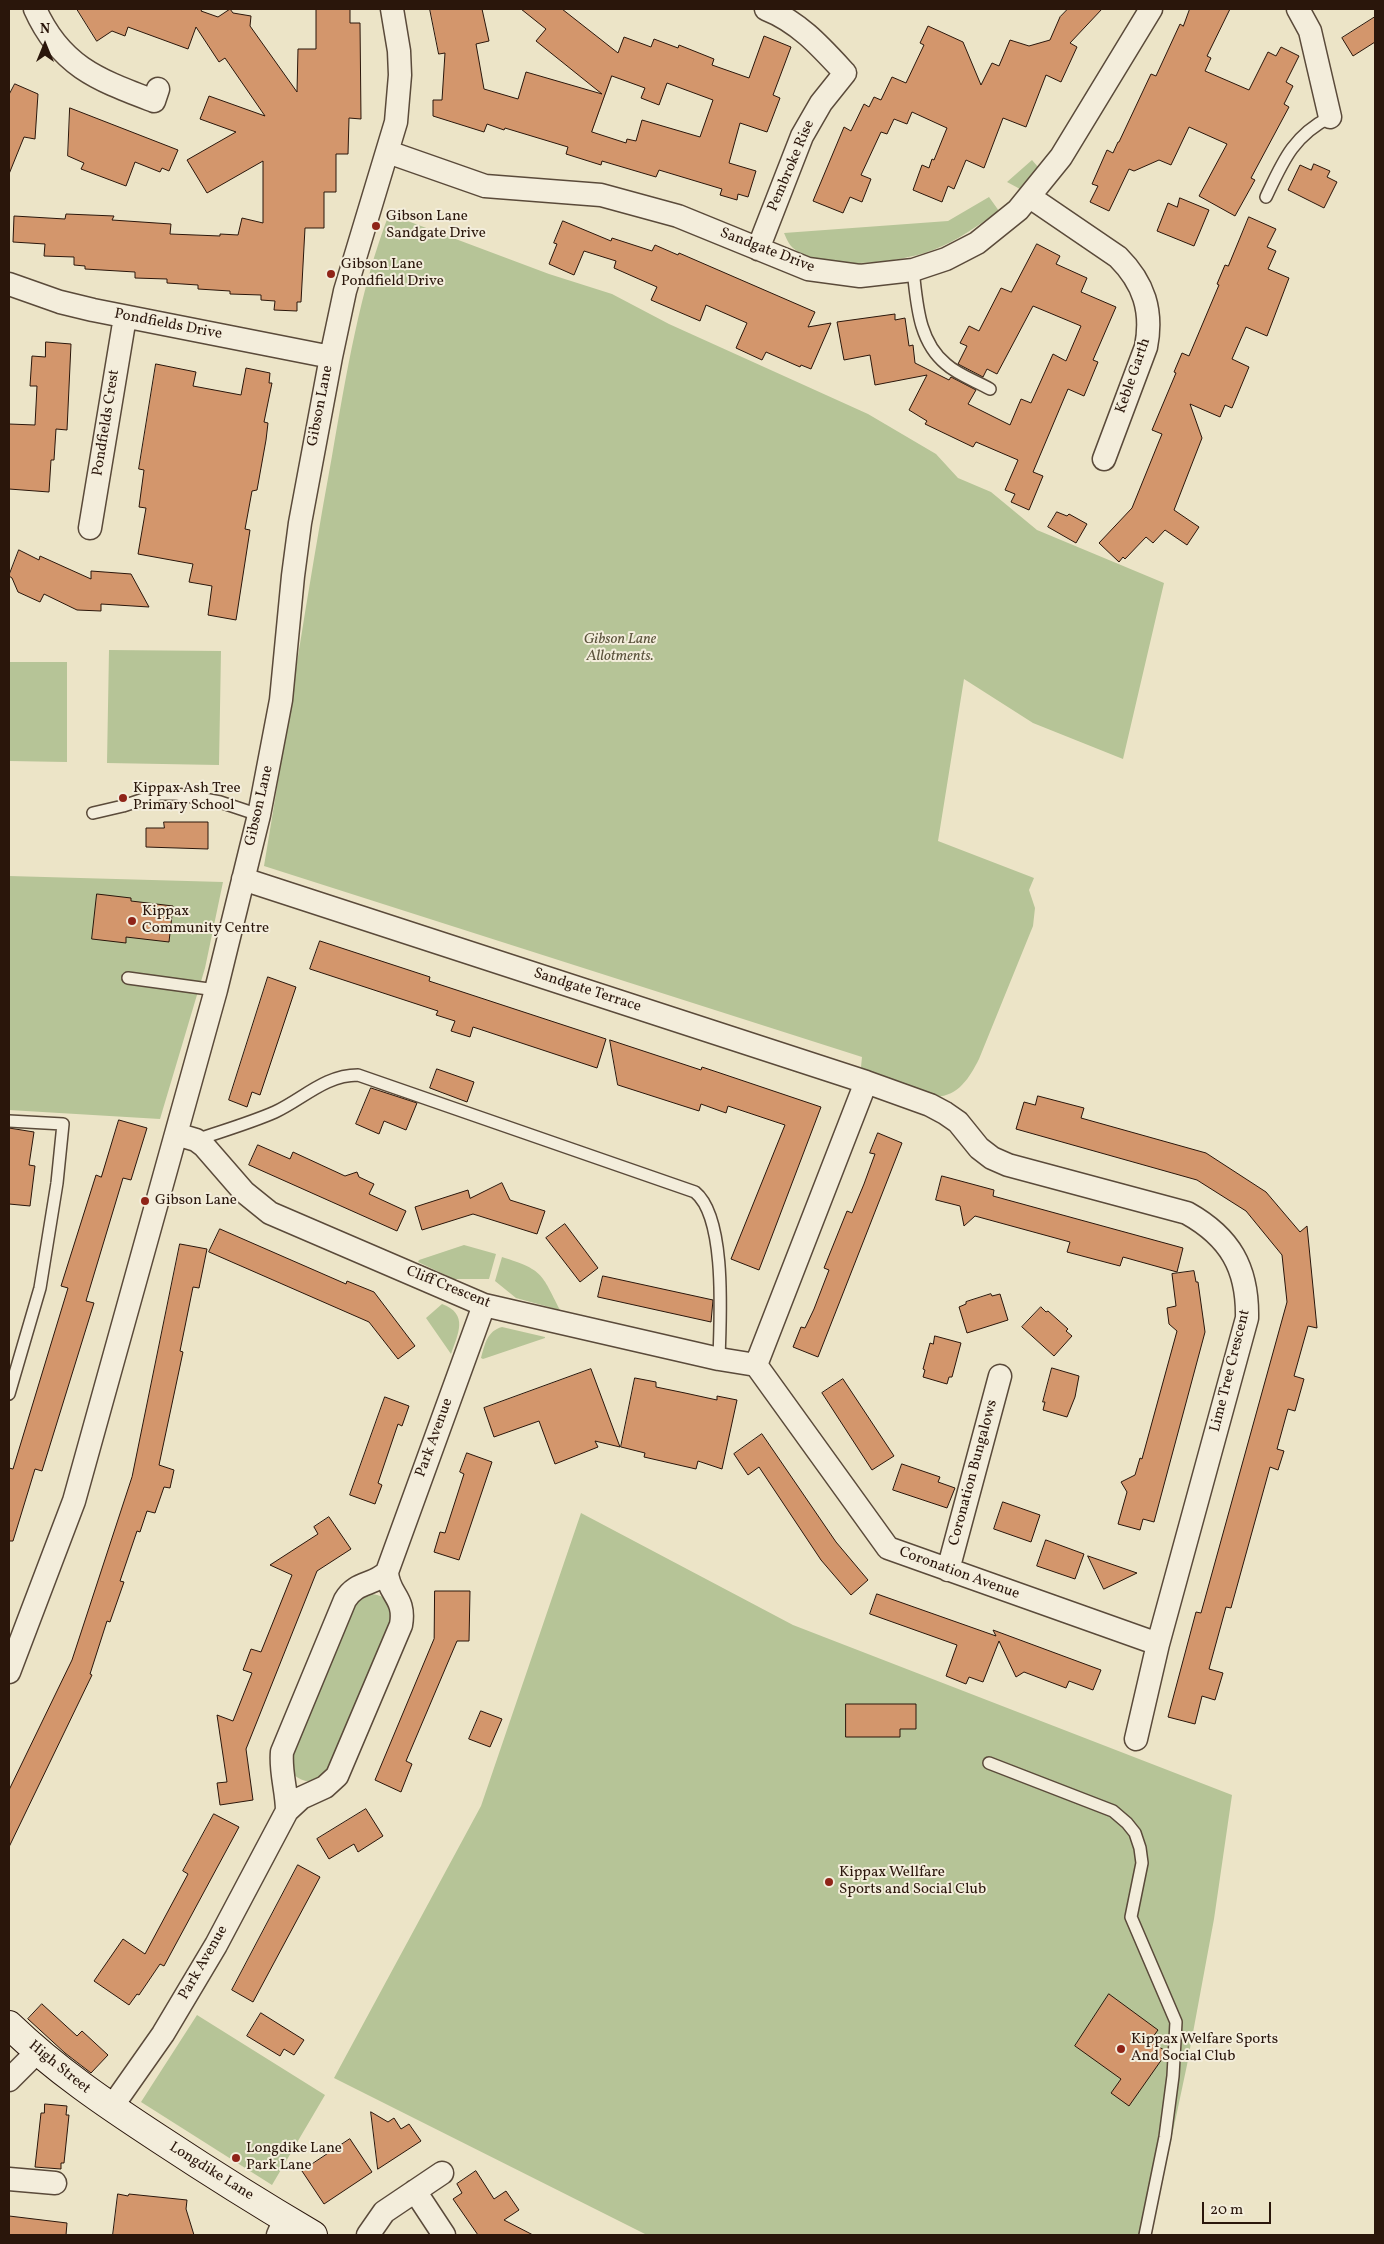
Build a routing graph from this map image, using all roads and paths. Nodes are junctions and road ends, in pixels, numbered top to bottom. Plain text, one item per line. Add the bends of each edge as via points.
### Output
1 (35, 9) edge
2 (392, 9) edge
3 (766, 9) edge
4 (1151, 9) edge
5 (1298, 9) edge
6 (158, 89) dead end
7 (1330, 117) joint
8 (388, 152) junction
9 (1030, 197) junction
10 (1266, 197) dead end
11 (758, 249) junction
12 (913, 270) junction
13 (9, 284) edge
14 (125, 317) junction
15 (331, 357) junction
16 (990, 389) dead end
17 (1104, 459) dead end
18 (90, 528) dead end
19 (93, 812) dead end
20 (259, 815) junction
21 (243, 879) junction
22 (128, 978) dead end
23 (216, 990) junction
24 (866, 1082) junction
25 (930, 1105) joint
26 (9, 1121) edge
27 (186, 1137) junction
28 (484, 1305) junction
29 (719, 1359) junction
30 (756, 1365) junction
31 (12, 1372) edge
32 (1000, 1376) dead end
33 (9, 1394) edge
34 (948, 1570) junction
35 (387, 1572) junction
36 (1158, 1644) junction
37 (9, 1672) edge
38 (1136, 1739) dead end
39 (989, 1763) dead end
40 (287, 1811) junction
41 (9, 2025) edge
42 (37, 2052) junction
43 (9, 2080) edge
44 (111, 2108) junction
45 (442, 2173) dead end
46 (9, 2179) edge
47 (55, 2184) dead end
48 (415, 2191) junction
49 (282, 2227) edge
50 (313, 2235) edge
51 (368, 2235) edge
52 (444, 2235) edge
53 (1145, 2235) edge

1 - 6 street via 59,48 85,71 154,102
2 - 8 street, Gibson Lane via 400,51 400,75 396,122
3 - 11 street, Pembroke Rise via 803,30 845,73 821,103 802,136
4 - 9 street, Sandgate Drive via 1061,157
5 - 7 street via 1310,31
7 - 10 lane via 1299,138
8 - 11 street, Sandgate Drive via 485,186 601,195 678,216
8 - 15 street, Gibson Lane via 345,291
9 - 12 street, Sandgate Drive via 1006,222 977,243 946,259
9 - 17 street, Keble Garth via 1118,257 1135,275 1146,298 1149,331 1146,347
11 - 12 street, Sandgate Drive via 808,269 825,272 860,276
12 - 16 lane via 919,317 933,350 945,364
13 - 14 street, Pondfields Drive via 60,302
14 - 15 street, Pondfields Drive
14 - 18 street, Pondfields Crest
15 - 20 street, Gibson Lane via 301,515 281,700
19 - 20 lane via 159,794 177,794 220,802
20 - 21 street, Gibson Lane
21 - 23 street, Gibson Lane
21 - 24 street, Sandgate Terrace
22 - 23 lane
23 - 27 street, Gibson Lane
24 - 25 street, Sandgate Terrace
24 - 30 street
25 - 36 street, Lime Tree Crescent via 958,1122 979,1148 992,1158 1008,1165 1187,1212 1218,1234 1238,1264 1248,1299 1247,1318
26 - 31 lane via 63,1124 40,1288
27 - 28 street, Cliff Crescent via 204,1146 244,1192 270,1213
27 - 29 lane via 276,1112 338,1077 358,1075 695,1192 705,1203 716,1242 721,1302
27 - 37 street, Gibson Lane via 74,1501
28 - 29 street, Cliff Crescent
28 - 35 street, Park Avenue
29 - 30 street, Cliff Crescent
30 - 34 street, Coronation Avenue via 888,1548
31 - 33 lane
32 - 34 street, Coronation Bungalows
34 - 36 street, Coronation Avenue
35 - 40 street via 355,1588 344,1600 282,1752
35 - 40 street, Park Avenue via 387,1581 402,1605 402,1625 337,1776 332,1783 301,1798
36 - 38 street, Lime Tree Crescent
39 - 53 lane via 1113,1811 1135,1833 1140,1848 1142,1863 1131,1917 1176,2022 1165,2137
40 - 44 street, Park Avenue via 216,1945 163,2034
41 - 42 main road, High Street
42 - 43 street
42 - 44 main road, High Street
44 - 49 main road, Longdike Lane
45 - 48 street
46 - 47 street
48 - 51 street via 384,2212
48 - 52 street
49 - 50 main road, Longdike Lane

